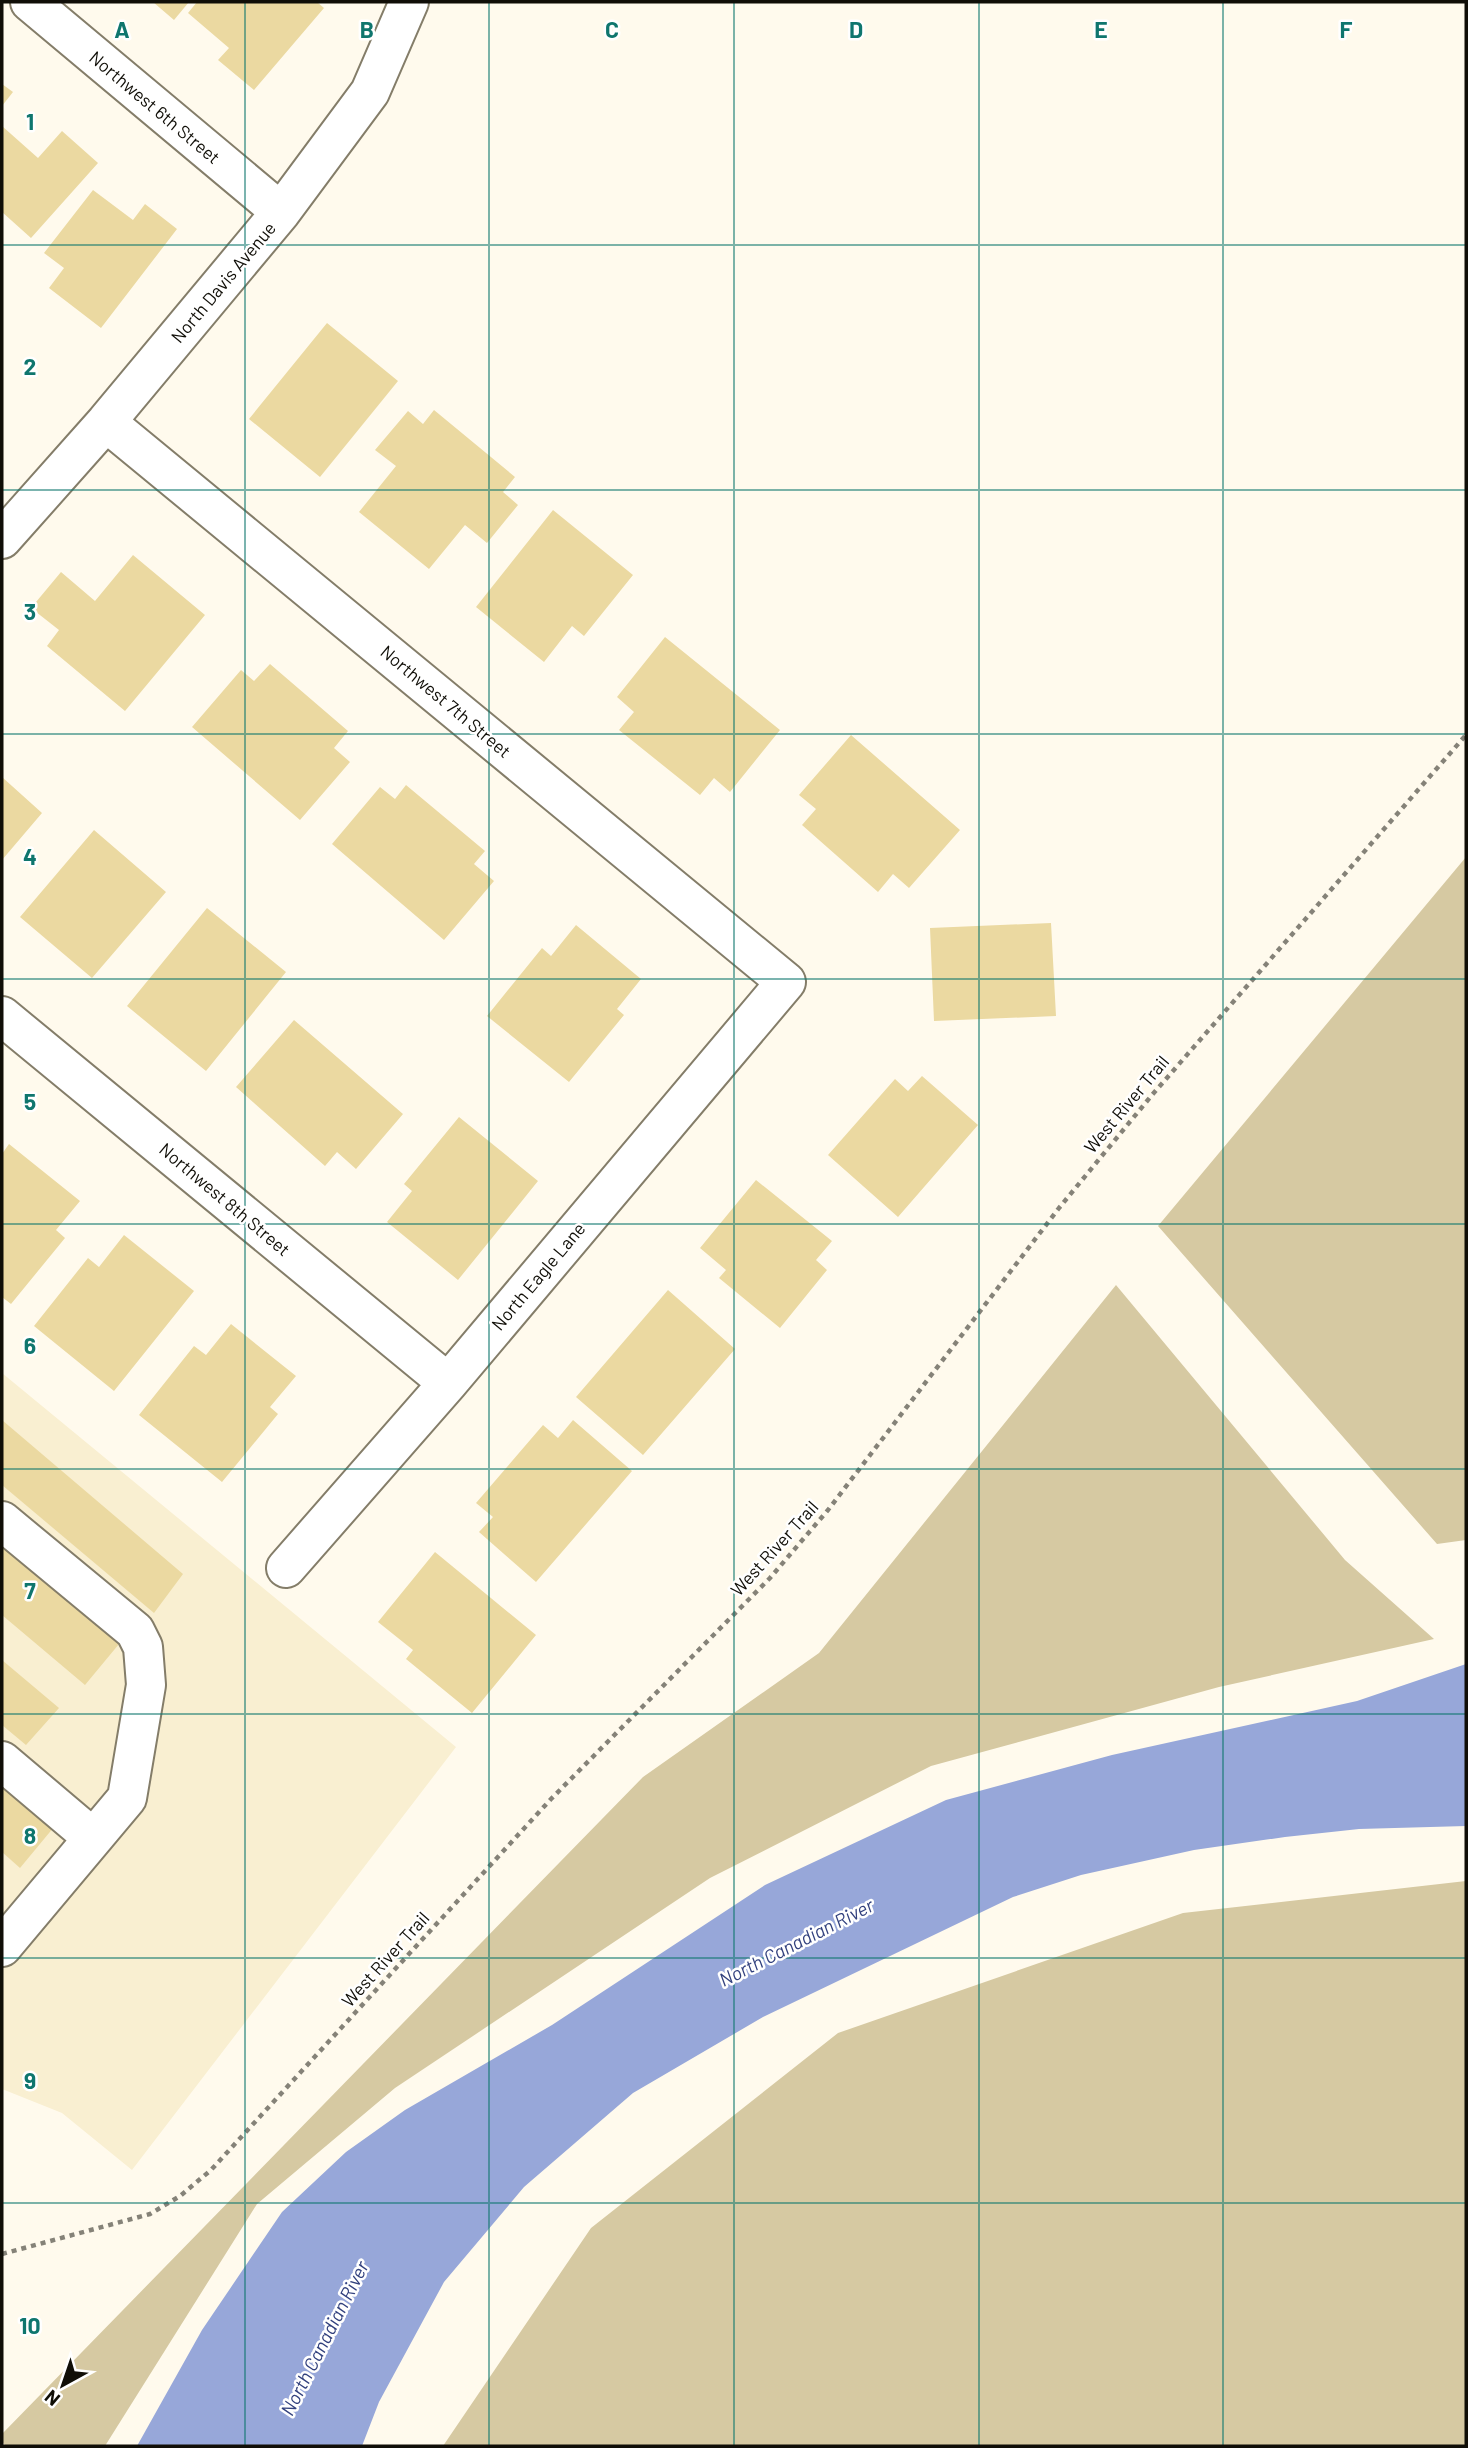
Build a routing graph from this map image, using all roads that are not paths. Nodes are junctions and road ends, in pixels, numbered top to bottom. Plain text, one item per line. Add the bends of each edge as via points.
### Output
1 (30, 2) edge
2 (409, 2) edge
3 (281, 212) junction
4 (106, 422) junction
5 (2, 539) edge
6 (786, 982) joint
7 (2, 1016) edge
8 (448, 1383) junction
9 (2, 1521) edge
10 (286, 1568) dead end
11 (2, 1761) edge
12 (93, 1838) junction
13 (2, 1947) edge

1 - 3 street, Northwest 6th Street
2 - 3 street, North Davis Avenue via 370,92
3 - 4 street, North Davis Avenue
4 - 5 street, North Davis Avenue
4 - 6 street, Northwest 7th Street
6 - 8 street, North Eagle Lane
7 - 8 street, Northwest 8th Street
8 - 10 street, North Eagle Lane
9 - 12 street via 135,1631 143,1647 146,1685 127,1798
11 - 12 street
12 - 13 street

